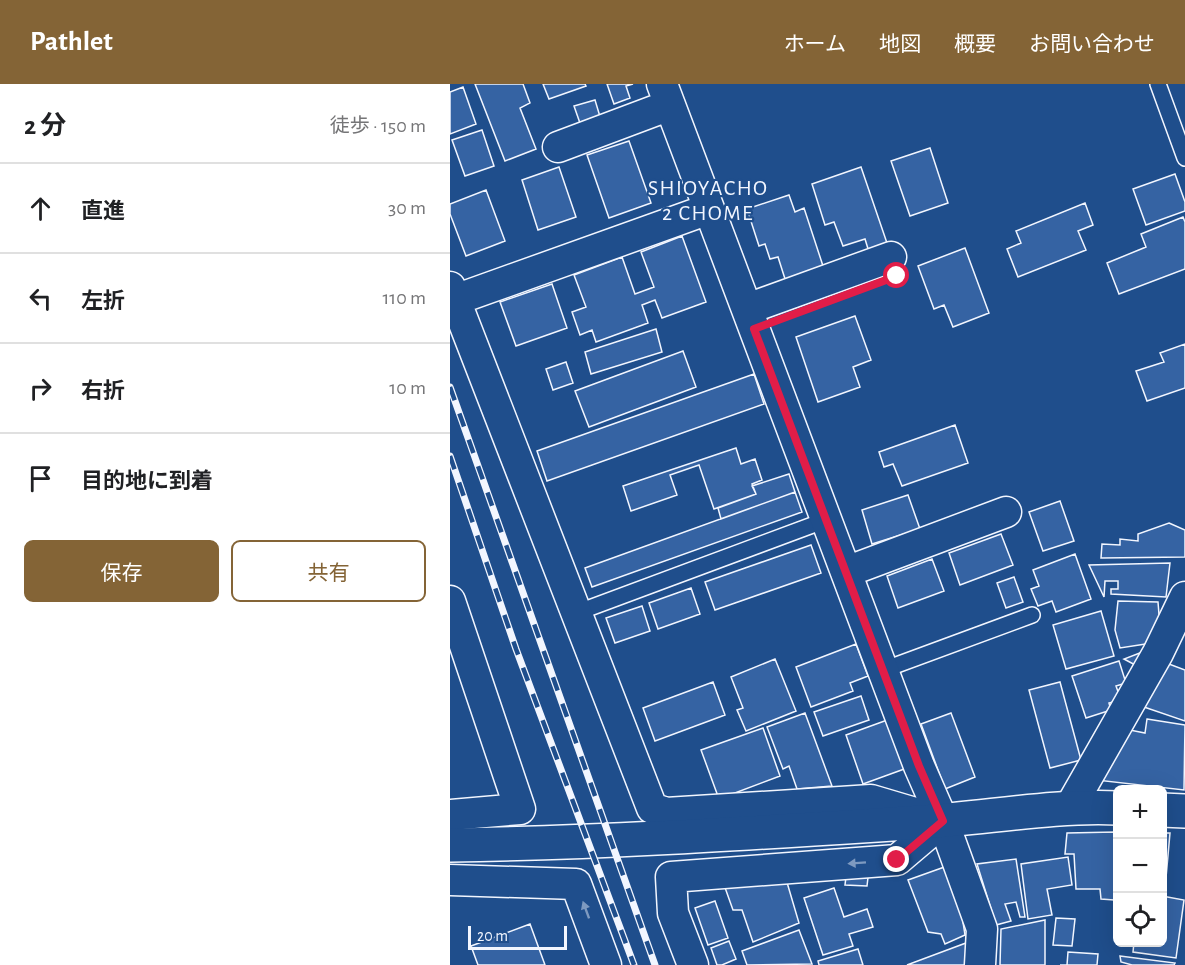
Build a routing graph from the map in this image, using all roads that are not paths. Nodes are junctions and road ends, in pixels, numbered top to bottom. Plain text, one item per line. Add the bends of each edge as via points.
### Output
1 (1158, 84) edge
2 (666, 95) edge
3 (558, 147) dead end
4 (1185, 158) edge
5 (709, 209) junction
6 (894, 267) dead end
7 (452, 293) edge
8 (750, 319) junction
9 (1006, 512) dead end
10 (826, 520) junction
11 (846, 572) junction
12 (1185, 597) edge
13 (450, 601) edge
14 (576, 613) junction
15 (1032, 615) dead end
16 (883, 670) junction
17 (1113, 808) edge
18 (1069, 809) junction
19 (1167, 810) edge
20 (1185, 811) edge
21 (450, 815) edge
22 (943, 821) junction
23 (450, 845) edge
24 (450, 880) edge
25 (606, 965) edge
26 (693, 965) edge
27 (980, 965) edge

1 - 4 lane
2 - 3 street
2 - 5 street
5 - 7 street
5 - 8 street
6 - 8 street
7 - 14 street
8 - 10 street
9 - 11 street
10 - 11 street
10 - 14 lane
11 - 16 street
12 - 18 street via 1158,653
13 - 21 street via 520,809
14 - 22 street via 652,808 666,813 871,800
15 - 16 lane
16 - 22 street
17 - 18 street
18 - 22 street
19 - 20 street
22 - 23 street via 697,837
22 -> 26 street via 897,860 671,878 673,913
22 - 27 street via 982,929
25 -> 24 street via 576,884

